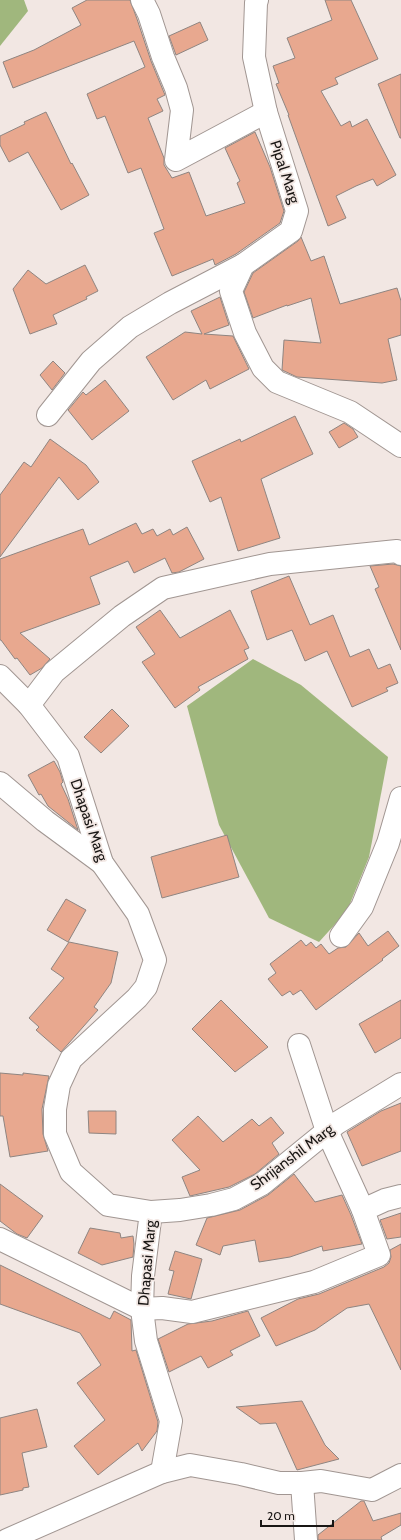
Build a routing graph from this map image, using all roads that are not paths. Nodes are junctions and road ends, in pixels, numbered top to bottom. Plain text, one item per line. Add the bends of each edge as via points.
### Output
1 (142, 0) edge
2 (257, 0) edge
3 (266, 112) junction
4 (243, 265) junction
5 (48, 415) dead end
6 (401, 446) edge
7 (401, 554) edge
8 (0, 676) edge
9 (29, 705) junction
10 (0, 783) edge
11 (401, 798) edge
12 (102, 863) junction
13 (340, 936) dead end
14 (299, 1045) dead end
15 (401, 1084) edge
16 (327, 1131) junction
17 (401, 1196) edge
18 (363, 1210) junction
19 (151, 1212) junction
20 (0, 1239) edge
21 (142, 1309) junction
22 (162, 1472) junction
23 (401, 1475) edge
24 (302, 1483) junction
25 (7, 1540) edge
26 (306, 1540) edge

1 - 3 street via 182,110 176,160
2 - 3 street, Pipal Marg via 254,57
3 - 4 street, Pipal Marg via 297,211 291,231
4 - 5 street, Pipal Marg via 130,327 91,361
4 - 6 street via 232,291 245,333 263,368 277,382 350,412
7 - 9 street via 397,551 270,564 163,588 122,616 54,672
8 - 9 street, Dhapasi Marg
9 - 12 street, Dhapasi Marg via 68,756
10 - 12 street via 45,821
11 - 13 street via 388,843 362,907
12 - 19 street, Dhapasi Marg via 138,914 155,960 146,987 137,998 71,1059 59,1085 55,1109 55,1134 71,1172 108,1206
14 - 16 street
15 - 16 street, Shrijanshil Marg
16 - 18 street
16 - 19 street, Shrijanshil Marg via 262,1184 234,1199 180,1210
17 - 18 street
18 - 21 street via 379,1255 314,1282 192,1312 162,1308
19 - 21 street, Dhapasi Marg via 143,1276
20 - 21 street
21 - 22 street, Dhapasi Marg via 146,1341 171,1421
22 - 24 street via 190,1465 279,1483
22 - 25 street
23 - 24 street via 372,1490 321,1481
24 - 26 street

